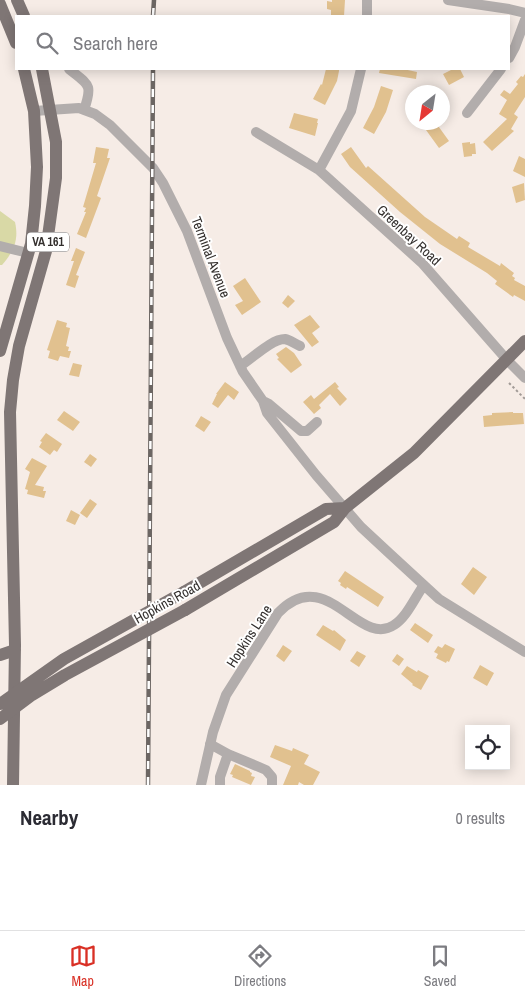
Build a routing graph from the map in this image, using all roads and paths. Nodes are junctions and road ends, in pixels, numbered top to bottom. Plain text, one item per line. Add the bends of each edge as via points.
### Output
1 (17, 0) edge
2 (367, 0) edge
3 (448, 0) edge
4 (0, 4) edge
5 (525, 12) edge
6 (24, 15) edge
7 (366, 15) edge
8 (525, 20) edge
9 (15, 41) edge
10 (510, 56) edge
11 (24, 70) edge
12 (42, 70) edge
13 (70, 70) edge
14 (361, 70) edge
15 (501, 70) edge
16 (34, 110) junction
17 (51, 110) junction
18 (84, 110) junction
19 (467, 114) dead end
20 (256, 132) dead end
21 (319, 170) junction
22 (0, 246) edge
23 (28, 253) junction
24 (525, 342) edge
25 (300, 346) dead end
26 (0, 350) edge
27 (506, 360) junction
28 (240, 366) junction
29 (525, 378) edge
30 (509, 383) dead end
31 (525, 400) edge
32 (263, 401) junction
33 (5, 411) edge
34 (317, 422) dead end
35 (345, 508) junction
36 (424, 585) junction
37 (0, 649) edge
38 (15, 650) junction
39 (525, 652) edge
40 (0, 656) edge
41 (0, 704) edge
42 (0, 719) edge
43 (210, 744) junction
44 (228, 754) junction
45 (13, 785) edge
46 (201, 785) edge
47 (220, 785) edge
48 (272, 785) edge

1 - 6 main road
2 - 7 street
3 - 5 street
4 - 9 main road
8 - 10 street
11 - 16 main road, VA 161
12 - 17 main road, VA 161
13 - 18 street via 90,90
14 - 21 street via 351,111
15 - 19 street
16 - 17 street, Terminal Avenue
16 - 23 main road, VA 161 via 37,167
17 - 18 street, Terminal Avenue
17 - 33 main road, VA 161 via 56,142 53,208 46,251 19,346
18 - 28 street, Terminal Avenue via 110,125 153,168 163,183 188,231
20 - 21 street, Greenbay Road
21 - 27 street, Greenbay Road via 422,263
22 - 23 street
23 - 26 main road, VA 161
24 - 27 main road, Hopkins Road
25 - 28 street via 284,339
27 - 29 street, Greenbay Road
27 - 35 main road, Hopkins Road via 414,453
28 - 32 street, Terminal Avenue
30 - 31 path
32 - 34 street via 302,431 307,431
32 - 35 street, Terminal Avenue via 267,413
33 - 38 main road, VA 161
35 - 36 street
35 - 41 main road, Hopkins Road, bridge via 326,509 64,659
35 - 42 main road, Hopkins Road, bridge via 334,522 185,610 65,675
36 - 39 street via 439,599
36 - 43 street, Hopkins Lane via 401,619 379,630 318,597 308,596 285,606 226,696
37 - 38 main road
38 - 40 main road
38 - 45 main road, VA 161
43 - 44 street
43 - 46 street, Hopkins Lane
44 - 47 street
44 - 48 street via 266,770 272,777

